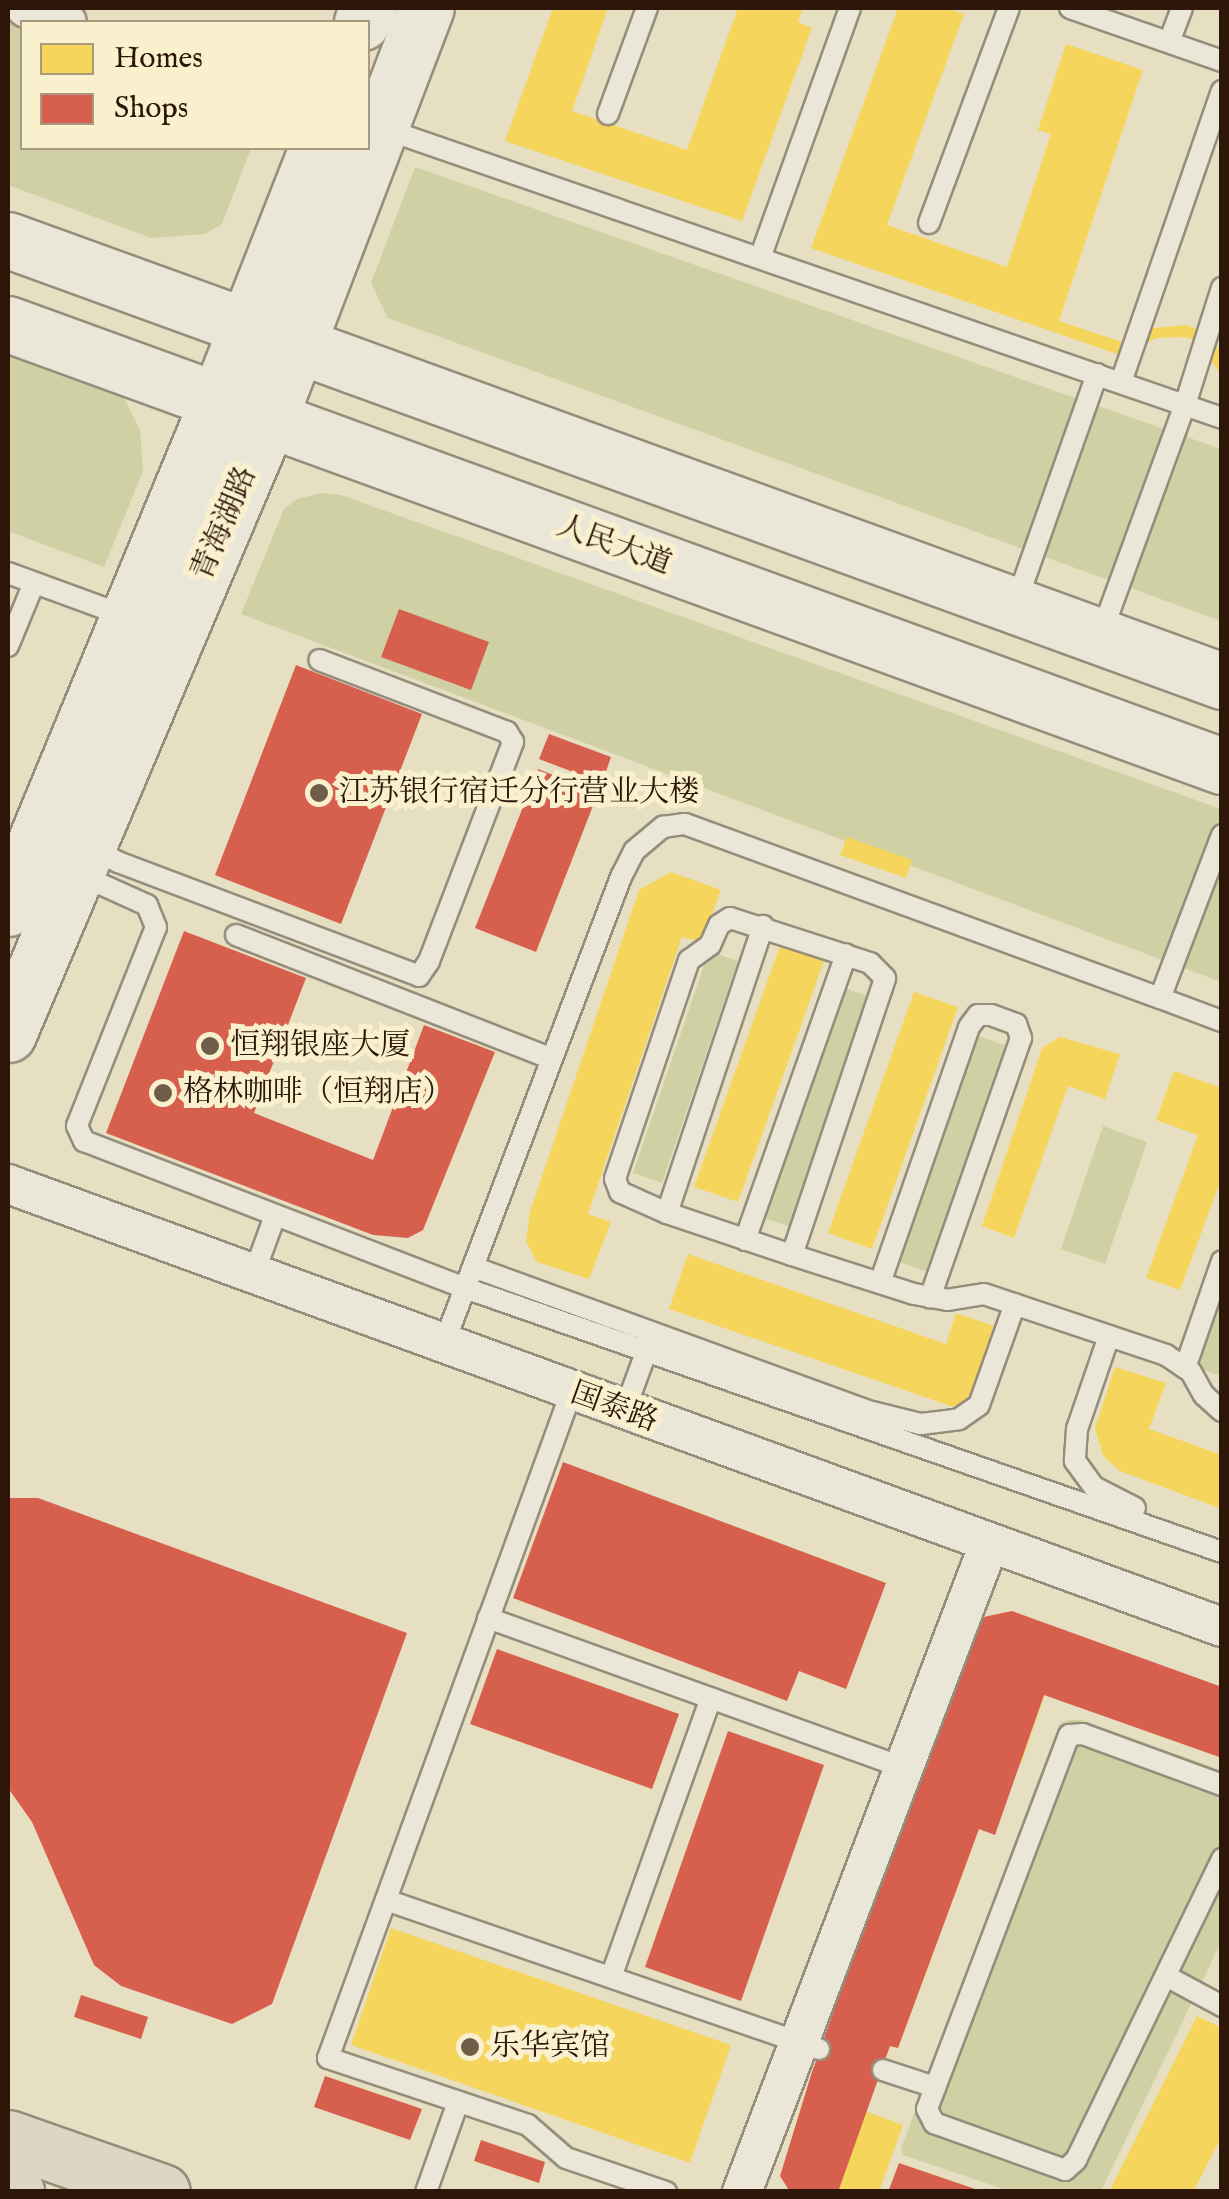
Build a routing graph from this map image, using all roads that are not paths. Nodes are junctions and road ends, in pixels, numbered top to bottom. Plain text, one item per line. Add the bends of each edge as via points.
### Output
1 (26, 8) edge
2 (426, 8) edge
3 (647, 8) edge
4 (850, 8) edge
5 (1009, 8) edge
6 (1070, 8) edge
7 (1182, 8) edge
8 (61, 20) edge
9 (1169, 42) junction
10 (1222, 60) edge
11 (1222, 91) edge
12 (608, 114) dead end
13 (381, 127) junction
14 (370, 148) edge
15 (317, 150) edge
16 (369, 150) edge
17 (929, 224) dead end
18 (8, 240) edge
19 (760, 258) junction
20 (1222, 288) edge
21 (8, 324) edge
22 (273, 336) junction
23 (1098, 374) junction
24 (1121, 382) junction
25 (217, 403) junction
26 (1185, 405) junction
27 (1222, 418) edge
28 (268, 421) junction
29 (8, 573) edge
30 (34, 583) junction
31 (1015, 605) junction
32 (128, 617) junction
33 (1100, 636) junction
34 (8, 646) edge
35 (318, 660) dead end
36 (1222, 680) edge
37 (1222, 766) edge
38 (1222, 835) edge
39 (80, 858) junction
40 (8, 908) edge
41 (764, 926) junction
42 (236, 935) dead end
43 (846, 954) junction
44 (1160, 998) junction
45 (1222, 1021) edge
46 (8, 1034) edge
47 (552, 1059) junction
48 (8, 1184) edge
49 (667, 1213) junction
50 (275, 1216) junction
51 (745, 1240) junction
52 (792, 1255) junction
53 (1222, 1261) edge
54 (473, 1267) junction
55 (253, 1276) junction
56 (880, 1283) junction
57 (465, 1288) junction
58 (930, 1298) junction
59 (1015, 1304) junction
60 (1109, 1336) junction
61 (650, 1342) junction
62 (443, 1346) junction
63 (1185, 1368) junction
64 (571, 1392) junction
65 (624, 1412) junction
66 (1222, 1412) edge
67 (1222, 1539) edge
68 (989, 1544) junction
69 (1222, 1552) edge
70 (488, 1618) junction
71 (1222, 1627) edge
72 (711, 1698) junction
73 (904, 1768) junction
74 (1222, 1786) edge
75 (1222, 1859) edge
76 (386, 1900) junction
77 (1166, 1976) junction
78 (610, 1977) junction
79 (1222, 2006) edge
80 (809, 2046) junction
81 (883, 2070) dead end
82 (935, 2087) junction
83 (458, 2102) junction
84 (8, 2138) edge
85 (8, 2188) edge
86 (16, 2192) edge
87 (162, 2192) edge
88 (426, 2192) edge
89 (666, 2192) edge
90 (742, 2192) edge

1 - 8 street
2 - 13 main road, 青海湖路
3 - 12 lane
4 - 19 lane
5 - 17 lane
6 - 9 lane
7 - 9 lane
9 - 10 lane
11 - 24 lane
13 - 14 main road, 青海湖路
13 - 19 lane
15 - 22 main road, 青海湖路
16 - 22 main road, 青海湖路
18 - 22 main road
19 - 23 lane
20 - 26 lane
21 - 25 main road, 人民大道
22 - 25 main road, 青海湖路
22 - 28 main road, 青海湖路
22 - 31 main road
23 - 24 lane
23 - 31 lane
24 - 26 lane
25 - 28 main road, 人民大道
25 - 32 main road, 青海湖路
26 - 27 lane
26 - 33 lane
28 - 37 main road, 人民大道
28 - 39 main road, 青海湖路
29 - 30 lane
30 - 32 lane
30 - 34 lane
31 - 33 main road
32 - 40 main road, 青海湖路
33 - 36 main road
35 - 39 lane via 506,732 513,742 420,976 118,862
38 - 44 lane
39 - 46 main road, 青海湖路
39 - 50 lane via 146,905 156,927 76,1126 78,1136
41 - 43 lane
41 - 49 lane
41 - 49 lane via 730,918 710,946 691,956 615,1179 627,1198
42 - 47 lane
43 - 51 lane
43 - 52 lane via 876,966 886,985
44 - 45 lane
44 - 47 lane via 672,823 651,832 634,851
47 - 54 lane
48 - 55 street, 国泰路
49 - 51 lane
50 - 55 lane
50 - 57 lane
51 - 52 lane
52 - 56 lane
53 - 63 lane
54 - 57 lane
54 - 61 lane
55 - 62 street, 国泰路
56 - 58 lane
56 - 58 lane via 969,1027 978,1015 991,1014 1016,1024 1022,1038
57 - 61 lane
57 - 62 lane
58 - 59 lane via 984,1294
59 - 60 lane
59 - 61 lane via 978,1404 941,1422 901,1421 733,1362
60 - 63 lane
60 - 67 lane via 1077,1428 1082,1473 1110,1498
61 - 65 lane
61 - 69 lane
62 - 64 street, 国泰路
63 - 66 lane
64 - 65 street, 国泰路
64 - 70 lane
65 - 68 street, 国泰路
68 - 71 street, 国泰路
68 - 73 street
70 - 72 lane
70 - 76 lane
72 - 73 lane
72 - 78 lane
73 - 80 street
74 - 82 lane via 1069,1734
75 - 77 lane
76 - 78 lane
76 - 83 lane via 328,2058
77 - 79 lane
77 - 82 lane via 1076,2160 1065,2170 934,2122 926,2109
78 - 80 lane
80 - 90 street
81 - 82 lane
83 - 88 lane
83 - 89 lane via 528,2125 566,2158
84 - 87 main road
85 - 86 main road

